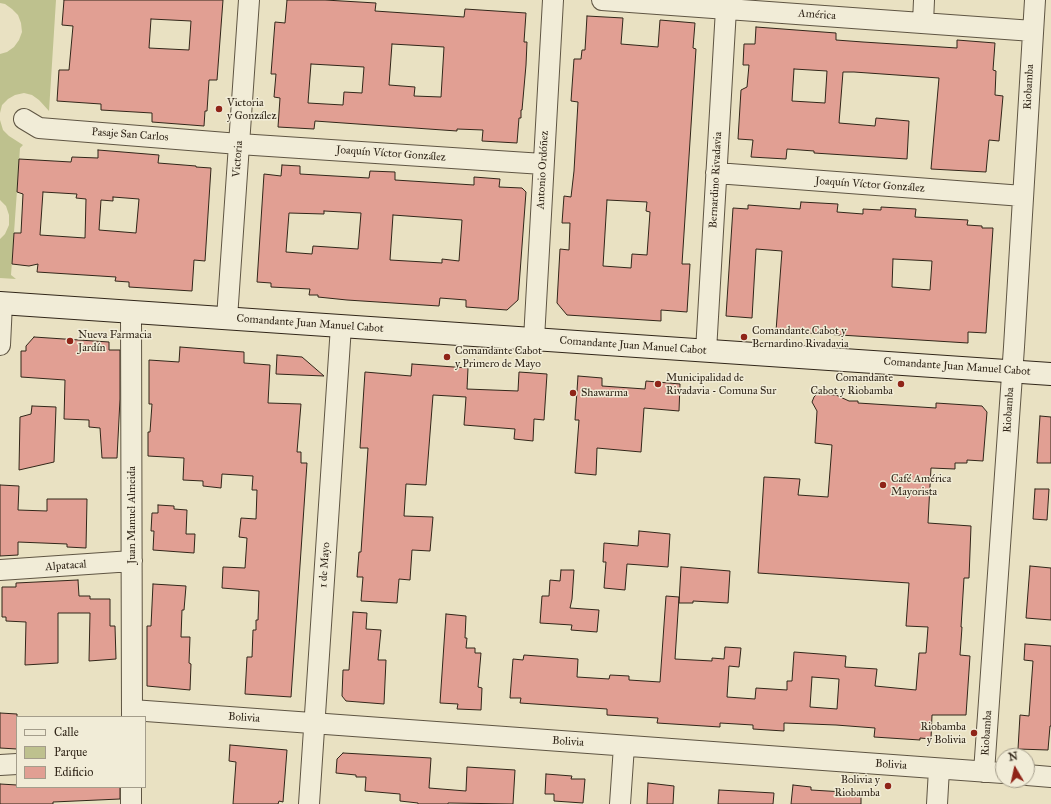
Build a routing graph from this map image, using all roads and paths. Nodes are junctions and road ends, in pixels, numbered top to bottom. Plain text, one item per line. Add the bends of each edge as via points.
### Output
1 (249, 0) edge
2 (553, 0) edge
3 (602, 0) edge
4 (924, 0) edge
5 (1035, 0) edge
6 (647, 2) edge
7 (726, 9) junction
8 (923, 23) junction
9 (1033, 31) junction
10 (24, 119) dead end
11 (239, 144) junction
12 (543, 164) junction
13 (716, 173) junction
14 (1023, 196) junction
15 (1, 303) edge
16 (132, 312) junction
17 (227, 318) junction
18 (341, 326) junction
19 (534, 339) junction
20 (0, 345) edge
21 (706, 351) junction
22 (1012, 371) junction
23 (1051, 374) edge
24 (132, 562) junction
25 (0, 570) edge
26 (132, 714) edge
27 (314, 723) junction
28 (624, 746) junction
29 (16, 764) edge
30 (0, 765) edge
31 (939, 769) junction
32 (994, 773) edge
33 (1035, 776) edge
34 (1051, 777) edge
35 (131, 788) edge
36 (131, 804) edge
37 (309, 804) edge
38 (620, 804) edge
39 (937, 804) edge

1 - 11 street, Victoria
2 - 12 street, Antonio Ordóñez
3 - 6 street, América
4 - 8 street
5 - 9 street, Riobamba
6 - 7 street, América
7 - 8 street, América
7 - 13 street, Bernardino Rivadavia
8 - 9 street, América
9 - 14 street, Riobamba
10 - 11 street, Pasaje San Carlos via 39,128
11 - 12 street, Joaquín Víctor González
11 - 17 street, Victoria
12 - 19 street, Antonio Ordóñez
13 - 14 street, Joaquín Víctor González
13 - 21 street, Bernardino Rivadavia
14 - 22 street, Riobamba
15 - 16 main road, Comandante Juan Manuel Cabot
15 - 20 street
16 - 17 main road, Comandante Juan Manuel Cabot
16 - 24 street, Juan Manuel Almeida
17 - 18 main road, Comandante Juan Manuel Cabot
18 - 19 main road, Comandante Juan Manuel Cabot
18 - 27 street, 1 de Mayo
19 - 21 main road, Comandante Juan Manuel Cabot
21 - 22 main road, Comandante Juan Manuel Cabot
22 - 23 main road, Comandante Juan Manuel Cabot
22 - 32 street, Riobamba
24 - 25 street, Alpatacal
24 - 26 street, Juan Manuel Almeida
26 - 27 street, Bolivia
27 - 28 street, Bolivia
27 - 37 street, 1 de Mayo
28 - 31 street, Bolivia
28 - 38 street
29 - 30 street
31 - 32 street, Bolivia
31 - 39 street
33 - 34 street
35 - 36 street

